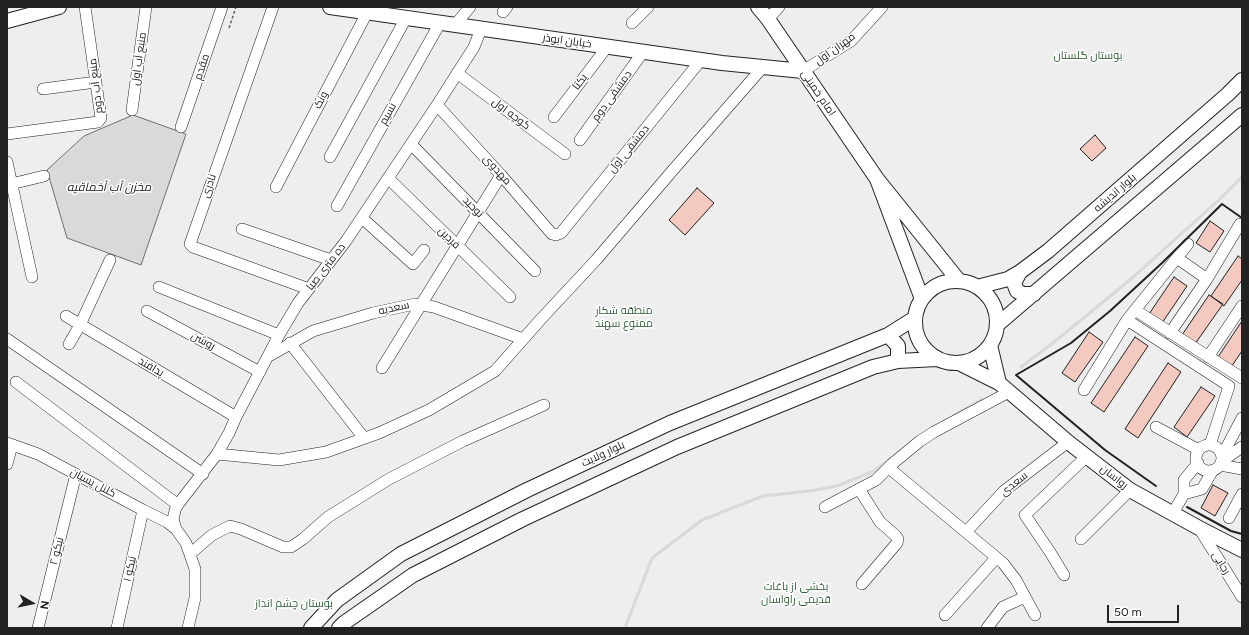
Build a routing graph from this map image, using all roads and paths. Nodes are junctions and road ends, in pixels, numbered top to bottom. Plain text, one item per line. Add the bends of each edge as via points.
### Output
1 (58, 7) edge
2 (85, 7) edge
3 (146, 7) edge
4 (222, 7) edge
5 (236, 7) edge
6 (272, 7) edge
7 (330, 7) edge
8 (470, 7) edge
9 (648, 7) edge
10 (758, 7) edge
11 (779, 7) edge
12 (882, 7) edge
13 (368, 10) edge
14 (406, 18) junction
15 (768, 19) junction
16 (7, 21) edge
17 (440, 23) junction
18 (632, 23) dead end
19 (455, 25) junction
20 (229, 28) dead end
21 (481, 29) junction
22 (607, 47) junction
23 (644, 52) junction
24 (701, 60) junction
25 (763, 67) junction
26 (803, 71) junction
27 (457, 73) junction
28 (1242, 80) edge
29 (96, 82) junction
30 (43, 88) dead end
31 (437, 105) junction
32 (132, 110) dead end
33 (1242, 116) edge
34 (554, 117) dead end
35 (181, 127) dead end
36 (7, 134) edge
37 (580, 140) dead end
38 (411, 144) junction
39 (565, 154) dead end
40 (330, 157) dead end
41 (7, 162) edge
42 (501, 175) junction
43 (44, 176) dead end
44 (388, 178) junction
45 (877, 180) junction
46 (10, 187) edge
47 (276, 187) dead end
48 (336, 206) dead end
49 (478, 212) junction
50 (362, 218) junction
51 (1242, 225) edge
52 (242, 229) dead end
53 (556, 235) joint
54 (1188, 244) dead end
55 (458, 246) junction
56 (424, 250) dead end
57 (1177, 258) junction
58 (110, 260) dead end
59 (332, 260) junction
60 (535, 271) dead end
61 (1020, 272) junction
62 (32, 277) dead end
63 (1207, 279) junction
64 (959, 282) junction
65 (159, 287) dead end
66 (977, 287) junction
67 (309, 289) junction
68 (1034, 294) junction
69 (510, 297) dead end
70 (922, 299) junction
71 (421, 305) junction
72 (1242, 306) edge
73 (1135, 310) junction
74 (147, 311) dead end
75 (66, 316) dead end
76 (915, 318) junction
77 (1127, 320) junction
78 (80, 325) junction
79 (997, 325) junction
80 (1170, 333) junction
81 (279, 335) junction
82 (888, 336) junction
83 (7, 339) edge
84 (524, 339) junction
85 (69, 344) dead end
86 (290, 344) junction
87 (990, 345) junction
88 (268, 356) junction
89 (1208, 357) junction
90 (937, 359) junction
91 (898, 361) junction
92 (959, 363) junction
93 (382, 368) dead end
94 (260, 372) junction
95 (1241, 376) edge
96 (16, 382) dead end
97 (1004, 387) junction
98 (1084, 390) dead end
99 (544, 404) dead end
100 (236, 417) junction
101 (1242, 418) edge
102 (1156, 426) dead end
103 (364, 438) junction
104 (1068, 442) junction
105 (9, 444) edge
106 (1210, 445) junction
107 (1242, 447) edge
108 (1199, 450) junction
109 (217, 454) junction
110 (1087, 456) junction
111 (1198, 463) junction
112 (1219, 463) junction
113 (7, 464) edge
114 (889, 468) junction
115 (1242, 469) edge
116 (76, 474) junction
117 (203, 474) junction
118 (859, 489) junction
119 (1130, 490) junction
120 (1184, 494) junction
121 (1242, 494) edge
122 (177, 506) junction
123 (825, 507) dead end
124 (143, 510) junction
125 (1173, 513) junction
126 (1229, 518) dead end
127 (1199, 528) junction
128 (176, 529) junction
129 (966, 532) junction
130 (1081, 539) dead end
131 (1242, 550) edge
132 (190, 554) junction
133 (996, 558) junction
134 (1064, 575) dead end
135 (862, 584) dead end
136 (1025, 597) junction
137 (1242, 597) edge
138 (945, 615) dead end
139 (1034, 615) dead end
140 (38, 628) edge
141 (117, 628) edge
142 (188, 628) edge
143 (311, 628) edge
144 (339, 628) edge
145 (987, 628) edge

1 - 16 main road
2 - 29 street, منبع آب دوم
3 - 32 street, منبع آب اول
4 - 35 street, مقدم
5 - 20 path
6 - 67 street, نادری via 190,244
7 - 13 main road, خیابان ابوذر
8 - 19 street
9 - 18 street
10 - 15 main road, امام خمینی
11 - 15 street
12 - 26 street, مهران اول via 851,41
13 - 14 main road, خیابان ابوذر
13 - 47 street, ونک
14 - 17 main road, خیابان ابوذر
14 - 40 street
15 - 26 main road, امام خمینی
17 - 19 main road, خیابان ابوذر
17 - 48 street, نسیم
19 - 21 main road, خیابان ابوذر
21 - 22 main road, خیابان ابوذر
21 - 27 street, ده متری صبا via 474,47
22 - 23 main road, خیابان ابوذر
22 - 34 street, یکتا
23 - 24 main road, خیابان ابوذر
23 - 37 street, دمشقی دوم
24 - 25 main road, خیابان ابوذر
24 - 53 street, دمشقی اول via 561,233
25 - 26 main road, خیابان ابوذر
25 - 84 street
26 - 45 main road, امام خمینی
27 - 31 street, ده متری صبا
27 - 39 street, کوچه اول
28 - 61 main road, بلوار اندیشه via 1048,251
29 - 30 street
29 - 36 street, منبع آب دوم via 101,114 98,122
31 - 38 street, ده متری صبا
31 - 42 street, مهدوی
33 - 68 main road
38 - 44 street, ده متری صبا
38 - 49 street, توحید
41 - 46 street
42 - 49 street
42 - 53 street, مهدوی via 552,234
43 - 46 street
44 - 50 street, ده متری صبا
44 - 55 street, فردین
45 - 64 main road
45 - 70 main road
46 - 62 street
49 - 55 street
49 - 60 street, توحید
50 - 56 street via 413,264
50 - 59 street, ده متری صبا
51 - 63 street via 1240,224
52 - 59 street
54 - 57 street
55 - 69 street, فردین
55 - 71 street
57 - 63 street
57 - 73 street
58 - 78 street
59 - 67 street, ده متری صبا
61 - 66 main road, بلوار اندیشه via 1008,279
61 - 68 main road via 1014,283 1017,291
63 - 80 street
64 - 66 main road
64 - 70 main road via 945,283 932,289
65 - 81 street
66 - 79 main road via 986,294 992,304
67 - 81 street, ده متری صبا
68 - 79 main road
70 - 76 main road
71 - 84 street, سعدیه via 434,307
71 - 86 street, سعدیه via 373,313 313,332
71 - 93 street
72 - 89 street
73 - 77 street
73 - 80 street
74 - 94 street, روشن
75 - 78 street, پدافند
76 - 82 main road, بلوار ولایت
76 - 90 main road via 920,342 927,352
77 - 98 street
77 - 106 street via 1230,386
78 - 85 street
78 - 100 street, پدافند
79 - 87 main road
80 - 89 street
81 - 88 street, ده متری صبا
82 - 91 main road via 898,346
82 - 143 main road, بلوار ولایت via 670,423 526,490 401,554 337,600
83 - 117 street
84 - 103 street via 495,372 429,410
86 - 88 street, سعدیه
86 - 103 street
87 - 92 main road via 982,354
87 - 97 main road
88 - 94 street, ده متری صبا
89 - 95 street
90 - 91 main road
90 - 92 main road
91 - 144 main road via 873,367 677,447 523,520 413,575
92 - 97 main road, رواسان
94 - 100 street, ده متری صبا
96 - 122 street
97 - 104 main road, رواسان
97 - 114 street via 920,441
99 - 132 street via 389,479 328,517 291,547 283,547 230,526 212,535
100 - 109 street, ده متری صبا
101 - 112 street
102 - 108 street
103 - 109 street via 326,452 280,460
104 - 110 main road, رواسان
104 - 129 street, سعدی via 1004,491
105 - 113 street
105 - 116 street, کلنل پسیان via 38,454
106 - 108 street
106 - 112 street via 1218,448
107 - 112 street
108 - 111 street via 1196,459
109 - 117 street, ده متری صبا
110 - 119 main road, رواسان
110 - 134 street via 1025,515
111 - 112 street via 1204,469
111 - 120 street via 1184,480
112 - 115 street
112 - 120 street via 1202,489
114 - 118 street via 876,480
114 - 129 street
116 - 124 street, کلنل پسیان
116 - 140 street, نیکو ۲
117 - 122 street, ده متری صبا
118 - 123 street
118 - 135 street via 880,522 898,539
119 - 125 main road, رواسان
119 - 130 street
120 - 125 street
121 - 126 street
122 - 128 street via 173,519
124 - 128 street, کلنل پسیان
124 - 141 street, نیکو ۱
125 - 127 main road, رواسان
127 - 131 main road, رواسان
127 - 137 street, رجایی
128 - 132 street
129 - 133 street
132 - 142 street via 195,569 195,598
133 - 136 street via 1012,575
133 - 138 street
136 - 139 street
136 - 145 street via 1003,607

